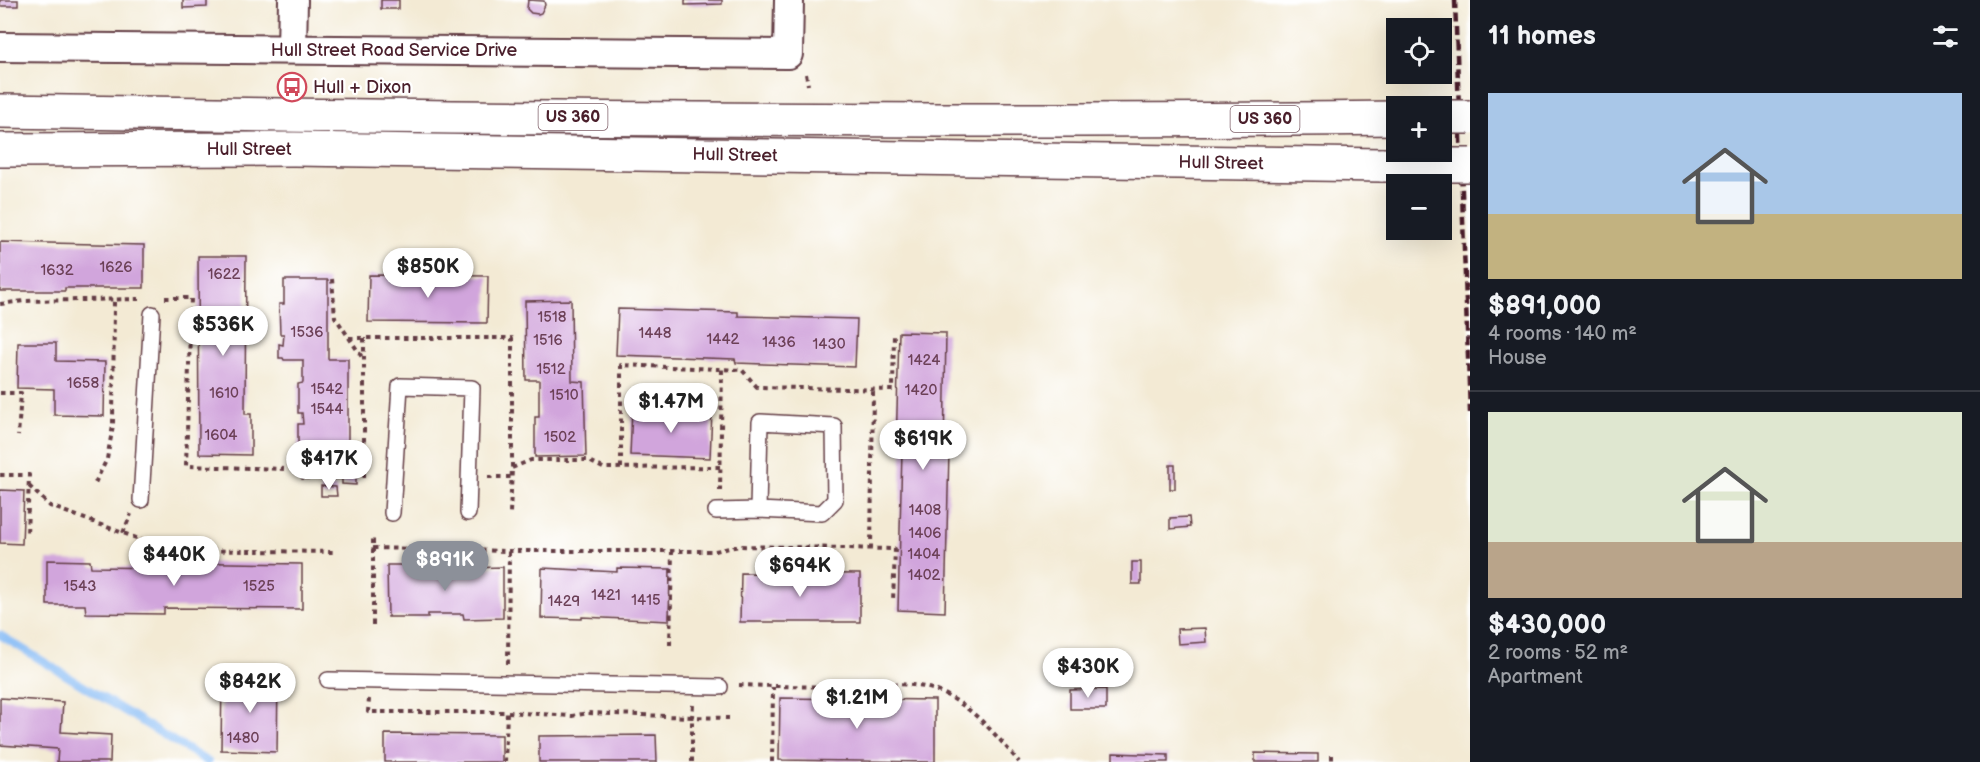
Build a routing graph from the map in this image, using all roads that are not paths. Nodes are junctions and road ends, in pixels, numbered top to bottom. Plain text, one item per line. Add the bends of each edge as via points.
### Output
1 (292, 0) edge
2 (789, 0) edge
3 (0, 47) edge
4 (292, 49) junction
5 (0, 111) edge
6 (1452, 117) edge
7 (1470, 117) edge
8 (1386, 118) edge
9 (0, 150) edge
10 (1470, 165) edge
11 (152, 314) dead end
12 (141, 500) dead end
13 (716, 510) dead end
14 (758, 510) junction
15 (392, 513) dead end
16 (468, 513) dead end
17 (328, 680) dead end
18 (720, 687) dead end

1 - 4 street
2 - 4 street, Hull Street Road Service Drive via 788,54
3 - 4 street, Hull Street Road Service Drive
5 - 8 main road, Hull Street / US 360 via 1099,120
6 - 7 main road, bridge
9 - 10 main road, Hull Street / US 360, bridge via 294,149
11 - 12 lane
13 - 14 lane
14 - 14 lane via 822,513 835,501 834,426 760,422
15 - 16 lane via 400,386 472,388
17 - 18 lane

